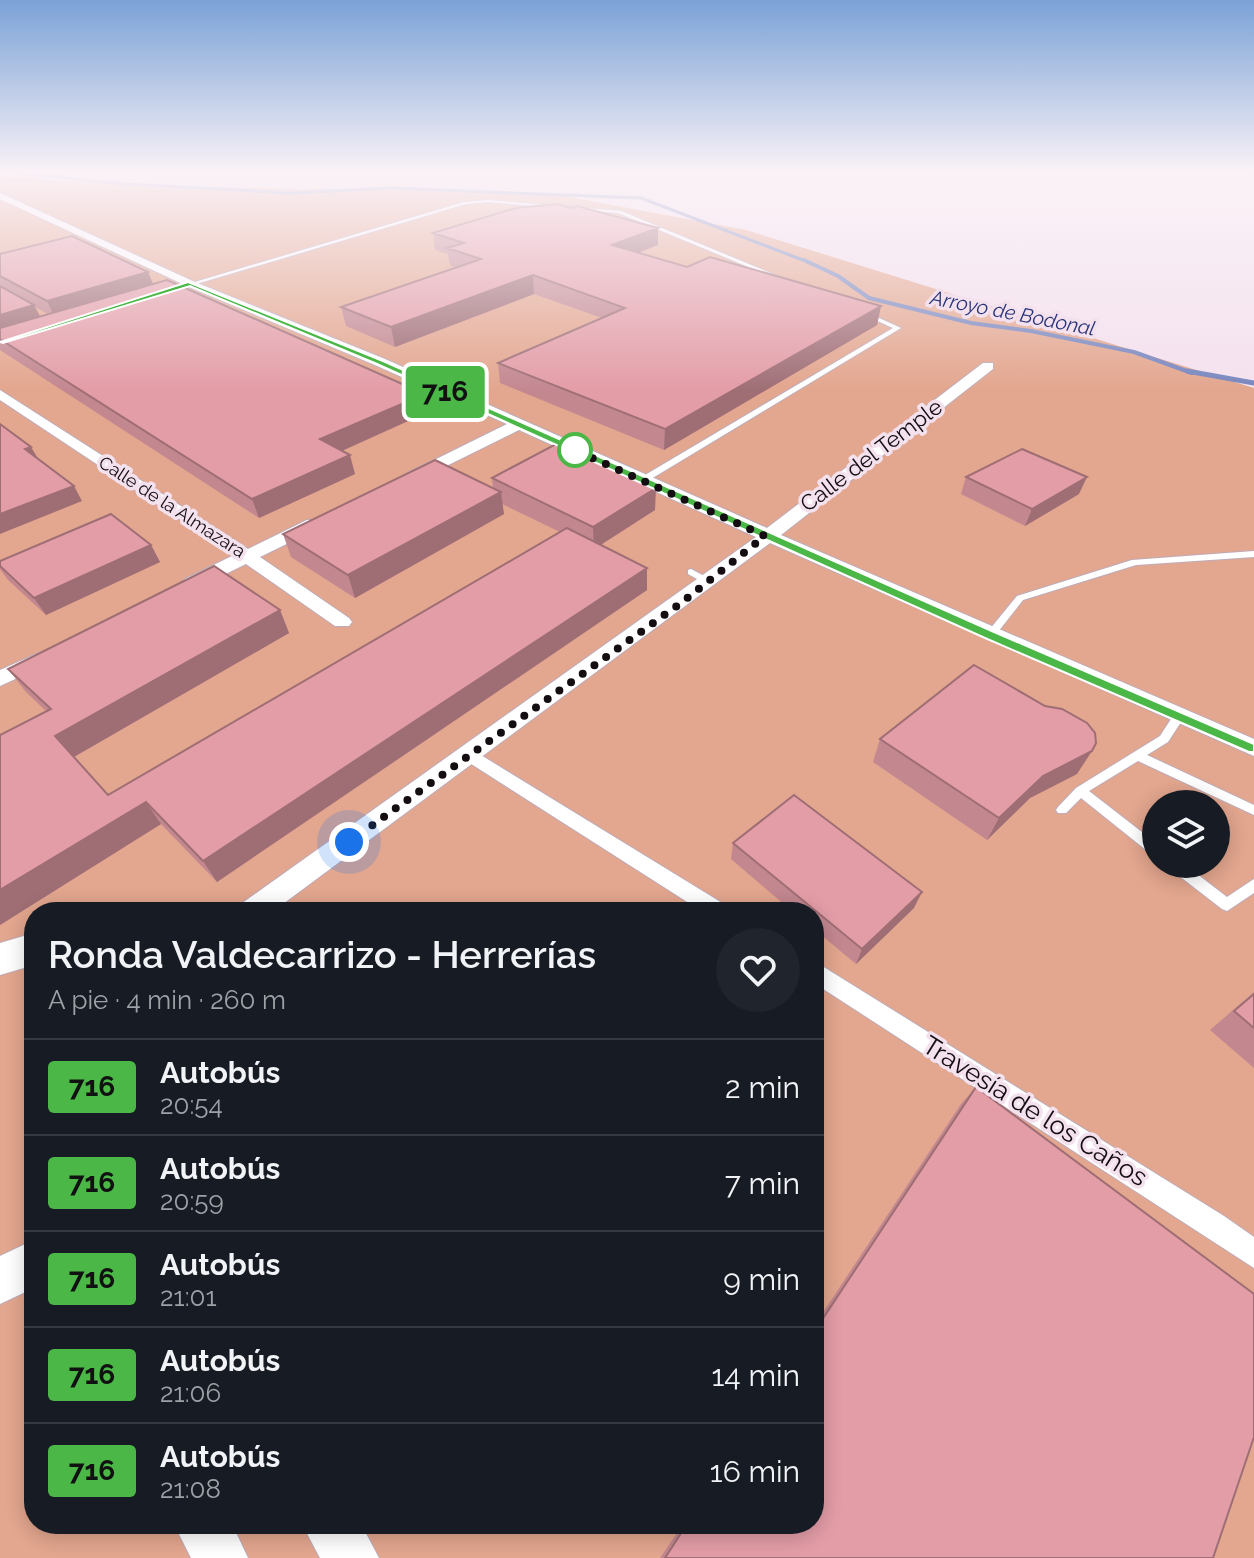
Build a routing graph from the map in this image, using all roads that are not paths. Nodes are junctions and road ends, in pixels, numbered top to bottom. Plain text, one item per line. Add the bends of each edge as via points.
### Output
1 (101, 246) edge
2 (320, 246) edge
3 (701, 246) edge
4 (786, 281) edge
5 (183, 286) junction
6 (856, 310) edge
7 (988, 366) dead end
8 (0, 394) edge
9 (518, 425) junction
10 (643, 480) junction
11 (397, 484) edge
12 (329, 517) edge
13 (765, 536) junction
14 (1254, 554) edge
15 (247, 556) junction
16 (179, 590) edge
17 (342, 622) dead end
18 (990, 635) junction
19 (55, 652) edge
20 (0, 679) edge
21 (1179, 716) junction
22 (1254, 748) edge
23 (471, 755) junction
24 (1137, 755) junction
25 (1080, 791) junction
26 (1062, 810) dead end
27 (1254, 810) edge
28 (1142, 839) edge
29 (1192, 878) edge
30 (1254, 885) edge
31 (265, 902) edge
32 (704, 902) edge
33 (24, 952) edge
34 (0, 959) edge
35 (824, 977) edge
36 (1254, 1254) edge
37 (207, 1534) edge
38 (336, 1534) edge
39 (221, 1558) edge
40 (352, 1558) edge

1 - 5 street
2 - 5 lane
3 - 4 lane
5 - 9 street
6 - 10 lane via 898,328
7 - 13 street, Calle del Temple
8 - 15 street, Calle de la Almazara
9 - 10 street
9 - 11 street
10 - 13 street
12 - 15 street
13 - 18 street
13 - 23 street, Calle del Temple via 700,577
14 - 18 lane via 1135,562 1020,598
15 - 16 street
15 - 17 street, Calle de la Almazara
18 - 21 street
19 - 20 street
21 - 22 street
21 - 24 lane via 1164,739
23 - 31 street, Calle del Temple
23 - 32 street
24 - 25 lane
24 - 27 lane
25 - 26 lane
25 - 28 lane
29 - 30 lane via 1227,905
33 - 34 street
35 - 36 street, Travesía de los Caños
37 - 39 street
38 - 40 street

